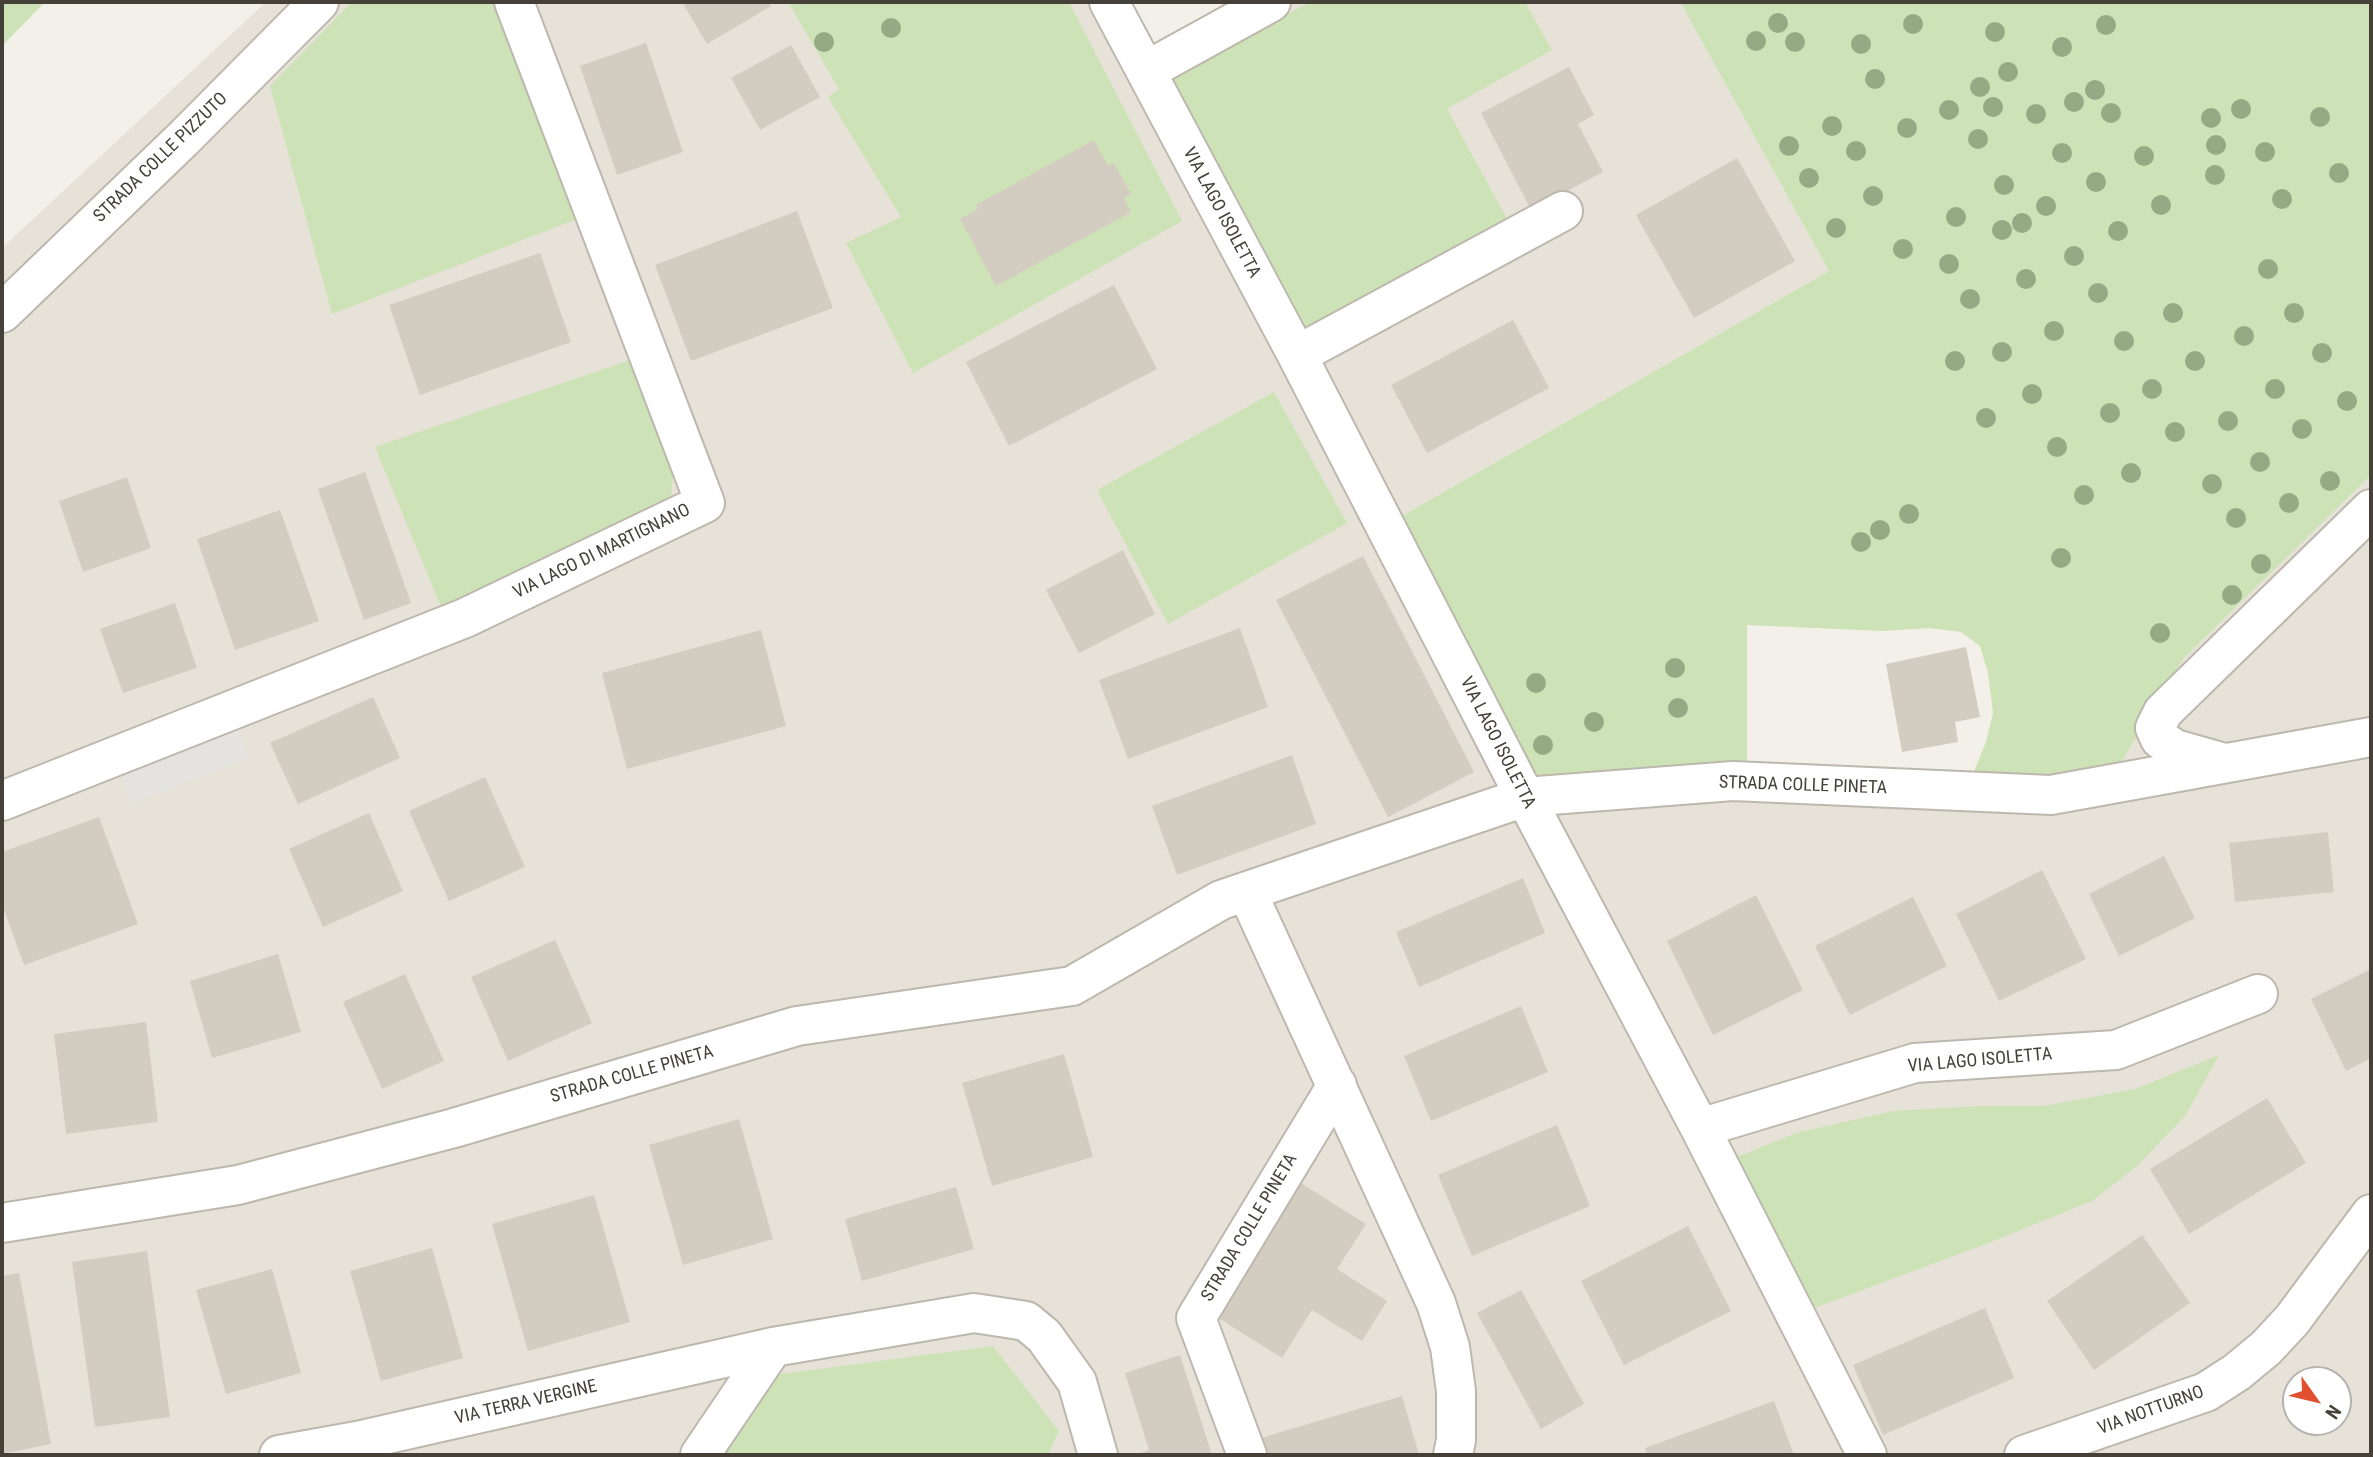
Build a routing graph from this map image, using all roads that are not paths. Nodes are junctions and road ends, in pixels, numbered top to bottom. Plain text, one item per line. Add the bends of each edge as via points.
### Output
1 (319, 2) edge
2 (514, 2) edge
3 (1108, 2) edge
4 (1271, 2) edge
5 (1146, 71) junction
6 (1563, 211) dead end
7 (2, 313) edge
8 (1297, 355) junction
9 (2371, 509) edge
10 (2371, 737) edge
11 (2226, 764) junction
12 (1525, 797) junction
13 (2, 802) edge
14 (1247, 892) junction
15 (2258, 995) dead end
16 (1337, 1085) junction
17 (1700, 1128) junction
18 (2371, 1214) edge
19 (2, 1223) edge
20 (773, 1347) junction
21 (279, 1455) edge
22 (700, 1455) edge
23 (1098, 1455) edge
24 (1247, 1455) edge
25 (1453, 1455) edge
26 (1867, 1455) edge
27 (2024, 1455) edge

1 - 7 street, STRADA COLLE PIZZUTO
2 - 13 street, VIA LAGO DI MARTIGNANO via 705,503 465,618
3 - 5 street, VIA LAGO ISOLETTA
4 - 5 street
5 - 8 street, VIA LAGO ISOLETTA
6 - 8 street
8 - 12 street, VIA LAGO ISOLETTA
9 - 11 street via 2163,712 2155,728 2160,739 2175,749
10 - 11 street, STRADA COLLE PINETA
11 - 12 street, STRADA COLLE PINETA via 2051,795 1734,781
12 - 14 street, STRADA COLLE PINETA
12 - 17 street, VIA LAGO ISOLETTA
14 - 16 street
14 - 19 street, STRADA COLLE PINETA via 1221,900 1072,986 797,1026 454,1128 238,1185
15 - 17 street, VIA LAGO ISOLETTA via 2116,1049 1915,1063
16 - 24 street, STRADA COLLE PINETA via 1196,1318
16 - 25 street via 1436,1303 1456,1391
17 - 26 street, VIA LAGO ISOLETTA
18 - 27 street, VIA NOTTURNO via 2292,1320 2237,1372 2206,1392
20 - 21 street, VIA TERRA VERGINE
20 - 22 street
20 - 23 street, VIA TERRA VERGINE via 974,1313 1026,1321 1044,1336 1077,1382

